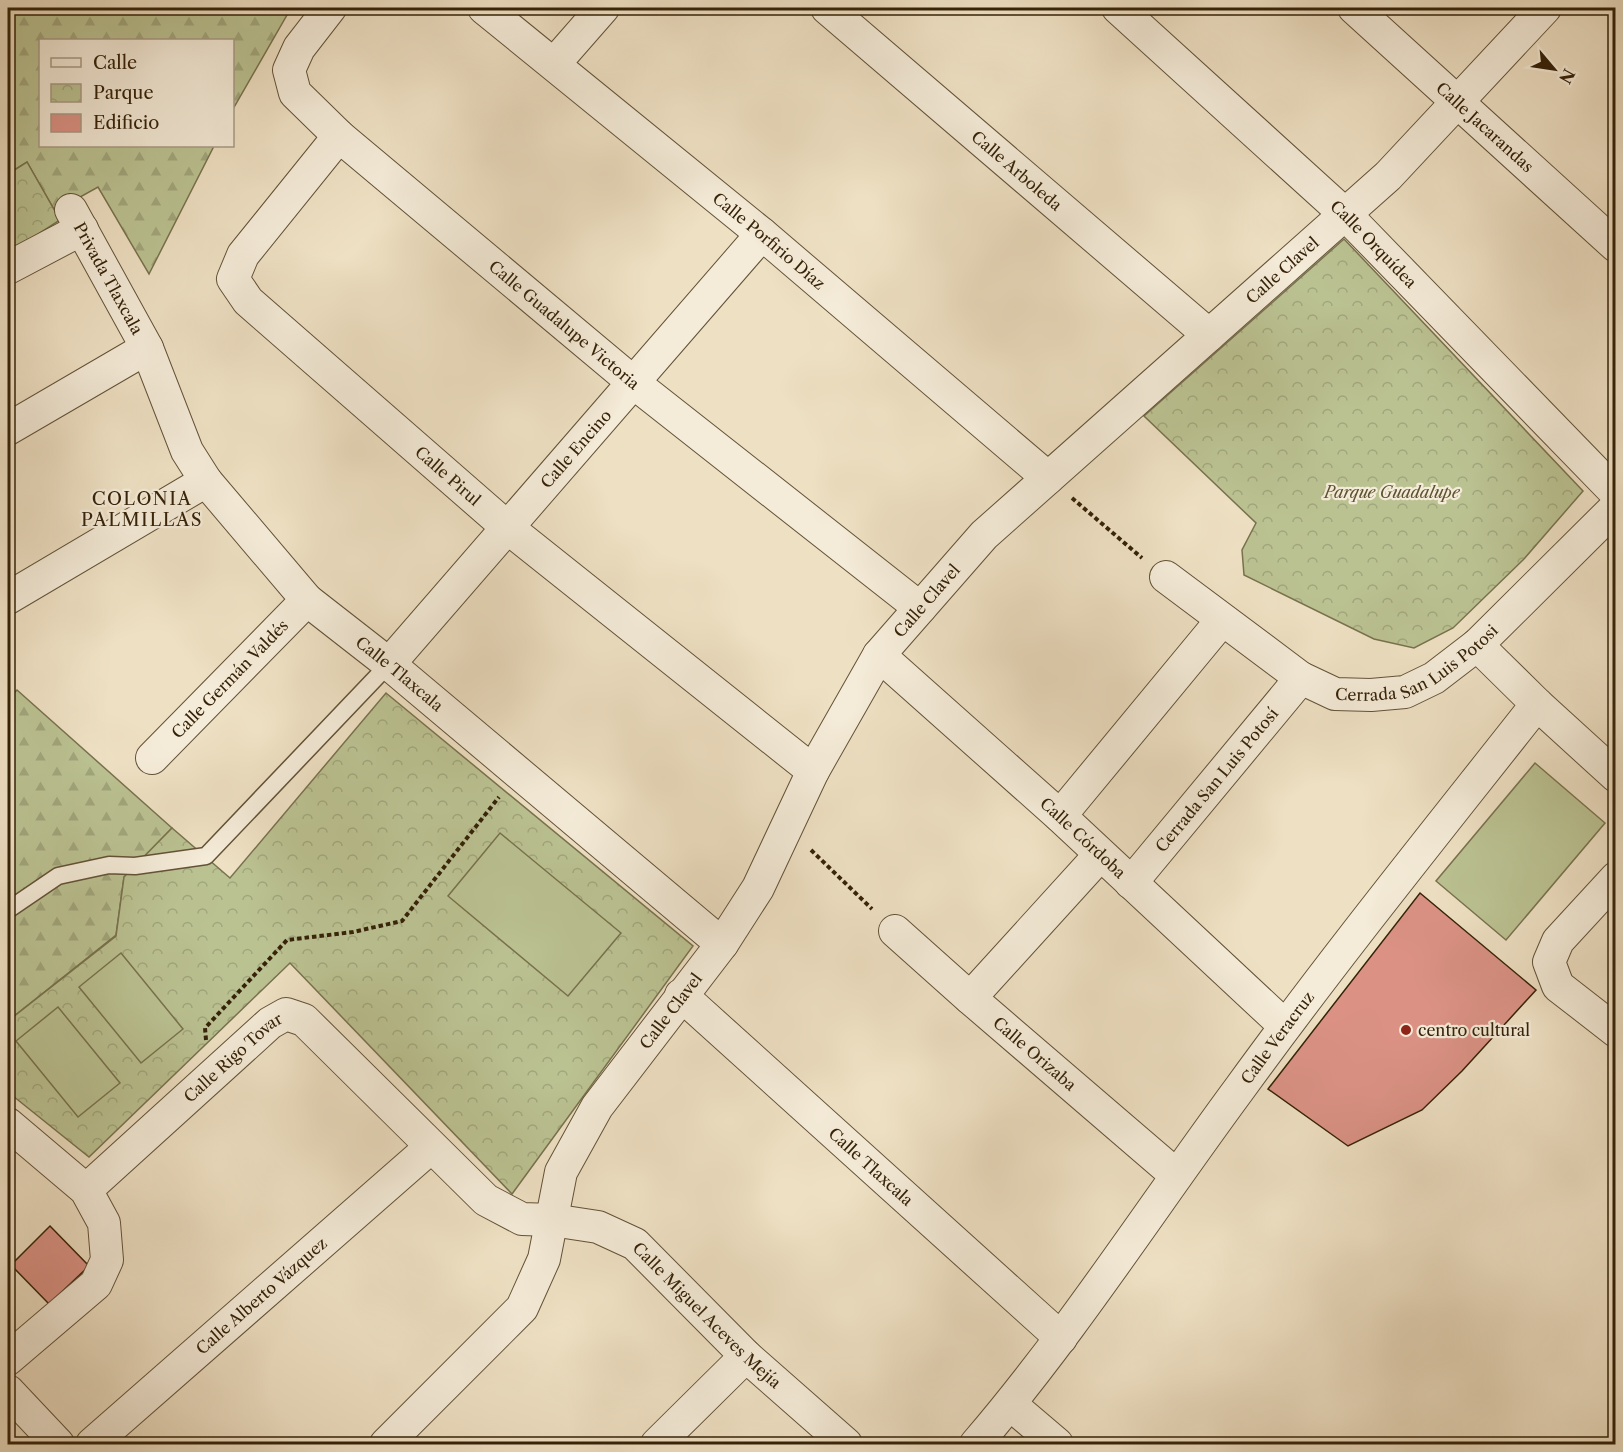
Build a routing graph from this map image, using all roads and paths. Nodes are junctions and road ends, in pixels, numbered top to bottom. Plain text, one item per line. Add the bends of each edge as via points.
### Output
1 (330, 8) edge
2 (484, 8) edge
3 (603, 8) edge
4 (827, 8) edge
5 (1118, 8) edge
6 (1354, 8) edge
7 (1545, 8) edge
8 (554, 64) junction
9 (1458, 102) junction
10 (339, 136) junction
11 (1346, 215) junction
12 (762, 234) junction
13 (1616, 246) edge
14 (8, 268) edge
15 (1209, 335) junction
16 (147, 348) junction
17 (634, 382) junction
18 (8, 429) edge
19 (1048, 478) junction
20 (206, 481) junction
21 (1616, 493) edge
22 (1616, 507) edge
23 (508, 528) junction
24 (1166, 578) joint
25 (8, 598) edge
26 (307, 600) junction
27 (920, 608) junction
28 (1222, 621) junction
29 (1477, 645) junction
30 (879, 655) junction
31 (389, 664) junction
32 (1301, 678) junction
33 (1537, 704) junction
34 (152, 758) dead end
35 (813, 771) junction
36 (518, 773) junction
37 (1616, 776) edge
38 (1060, 816) junction
39 (788, 828) junction
40 (1100, 855) junction
41 (1616, 878) edge
42 (1131, 883) junction
43 (8, 910) edge
44 (895, 931) joint
45 (722, 944) junction
46 (681, 995) junction
47 (970, 998) junction
48 (1285, 1026) junction
49 (1616, 1031) edge
50 (212, 1076) junction
51 (8, 1124) edge
52 (431, 1147) junction
53 (1176, 1175) junction
54 (86, 1190) junction
55 (552, 1220) junction
56 (1061, 1338) junction
57 (746, 1356) junction
58 (8, 1359) edge
59 (8, 1391) edge
60 (1010, 1404) junction
61 (58, 1444) edge
62 (92, 1444) edge
63 (386, 1444) edge
64 (657, 1444) edge
65 (846, 1444) edge
66 (976, 1444) edge
67 (1057, 1444) edge

1 - 10 street, Calle Guadalupe Victoria via 289,70 295,93
2 - 8 street, Calle Porfirio Díaz
3 - 8 street
4 - 15 street, Calle Arboleda
5 - 11 street, Calle Orquídea
6 - 9 street, Calle Jacarandas
7 - 9 street, Calle Clavel
8 - 12 street, Calle Porfirio Díaz
9 - 11 street, Calle Clavel
9 - 13 street, Calle Jacarandas
10 - 17 street, Calle Guadalupe Victoria
10 - 23 street, Calle Pirul via 243,255 233,279 248,301
11 - 15 street, Calle Clavel
11 - 21 street, Calle Orquídea
12 - 17 street, Calle Encino
12 - 19 street, Calle Porfirio Díaz
14 - 16 street, Privada Tlaxcala via 77,219
15 - 19 street, Calle Clavel
16 - 18 street
16 - 20 street, Calle Tlaxcala via 187,451
17 - 23 street, Calle Encino
17 - 27 street, Calle Guadalupe Victoria
19 - 24 path
19 - 27 street, Calle Clavel via 984,535
20 - 25 street
20 - 26 street, Calle Tlaxcala
22 - 29 street, Cerrada San Luis Potosi
23 - 31 street, Calle Encino
23 - 35 street, Calle Pirul
24 - 28 street, Cerrada San Luis Potosi
26 - 31 street, Calle Tlaxcala
26 - 34 street, Calle Germán Valdés
27 - 30 street, Calle Clavel
28 - 32 street, Cerrada San Luis Potosi
28 - 38 street
29 - 32 street, Cerrada San Luis Potosi via 1434,678 1405,692 1335,694
29 - 33 street
30 - 35 street, Calle Clavel
30 - 38 street, Calle Córdoba
31 - 36 street, Calle Tlaxcala
31 - 43 lane via 206,856 135,866 109,865 58,876
32 - 42 street, Cerrada San Luis Potosí
33 - 37 street
33 - 48 street, Calle Veracruz
35 - 39 street, Calle Clavel
36 - 45 street, Calle Tlaxcala
36 - 50 path via 402,921 287,940 204,1028
38 - 40 street, Calle Córdoba
39 - 44 path
39 - 45 street, Calle Clavel via 758,888
40 - 42 street, Calle Córdoba
40 - 47 street
41 - 49 street via 1558,941 1549,962 1558,986
42 - 48 street, Calle Córdoba
44 - 47 street, Calle Orizaba
45 - 46 street, Calle Clavel
46 - 55 street, Calle Clavel via 597,1107 561,1172
46 - 56 street, Calle Tlaxcala
47 - 53 street, Calle Orizaba
48 - 53 street, Calle Veracruz
50 - 52 street, Calle Rigo Tovar via 270,1023 286,1014 304,1020
50 - 54 street, Calle Rigo Tovar
51 - 54 street
52 - 55 street, Calle Rigo Tovar via 486,1200 522,1219
52 - 62 street, Calle Alberto Vázquez
53 - 56 street, Calle Veracruz
54 - 58 street via 104,1223 107,1260 96,1284
55 - 57 street, Calle Miguel Aceves Mejía via 598,1227 635,1244
55 - 63 street, Calle Clavel via 544,1259 522,1308
56 - 60 street, Calle Veracruz
57 - 64 street
57 - 65 street, Calle Miguel Aceves Mejía
59 - 61 street
60 - 66 street, Calle Veracruz
60 - 67 street

